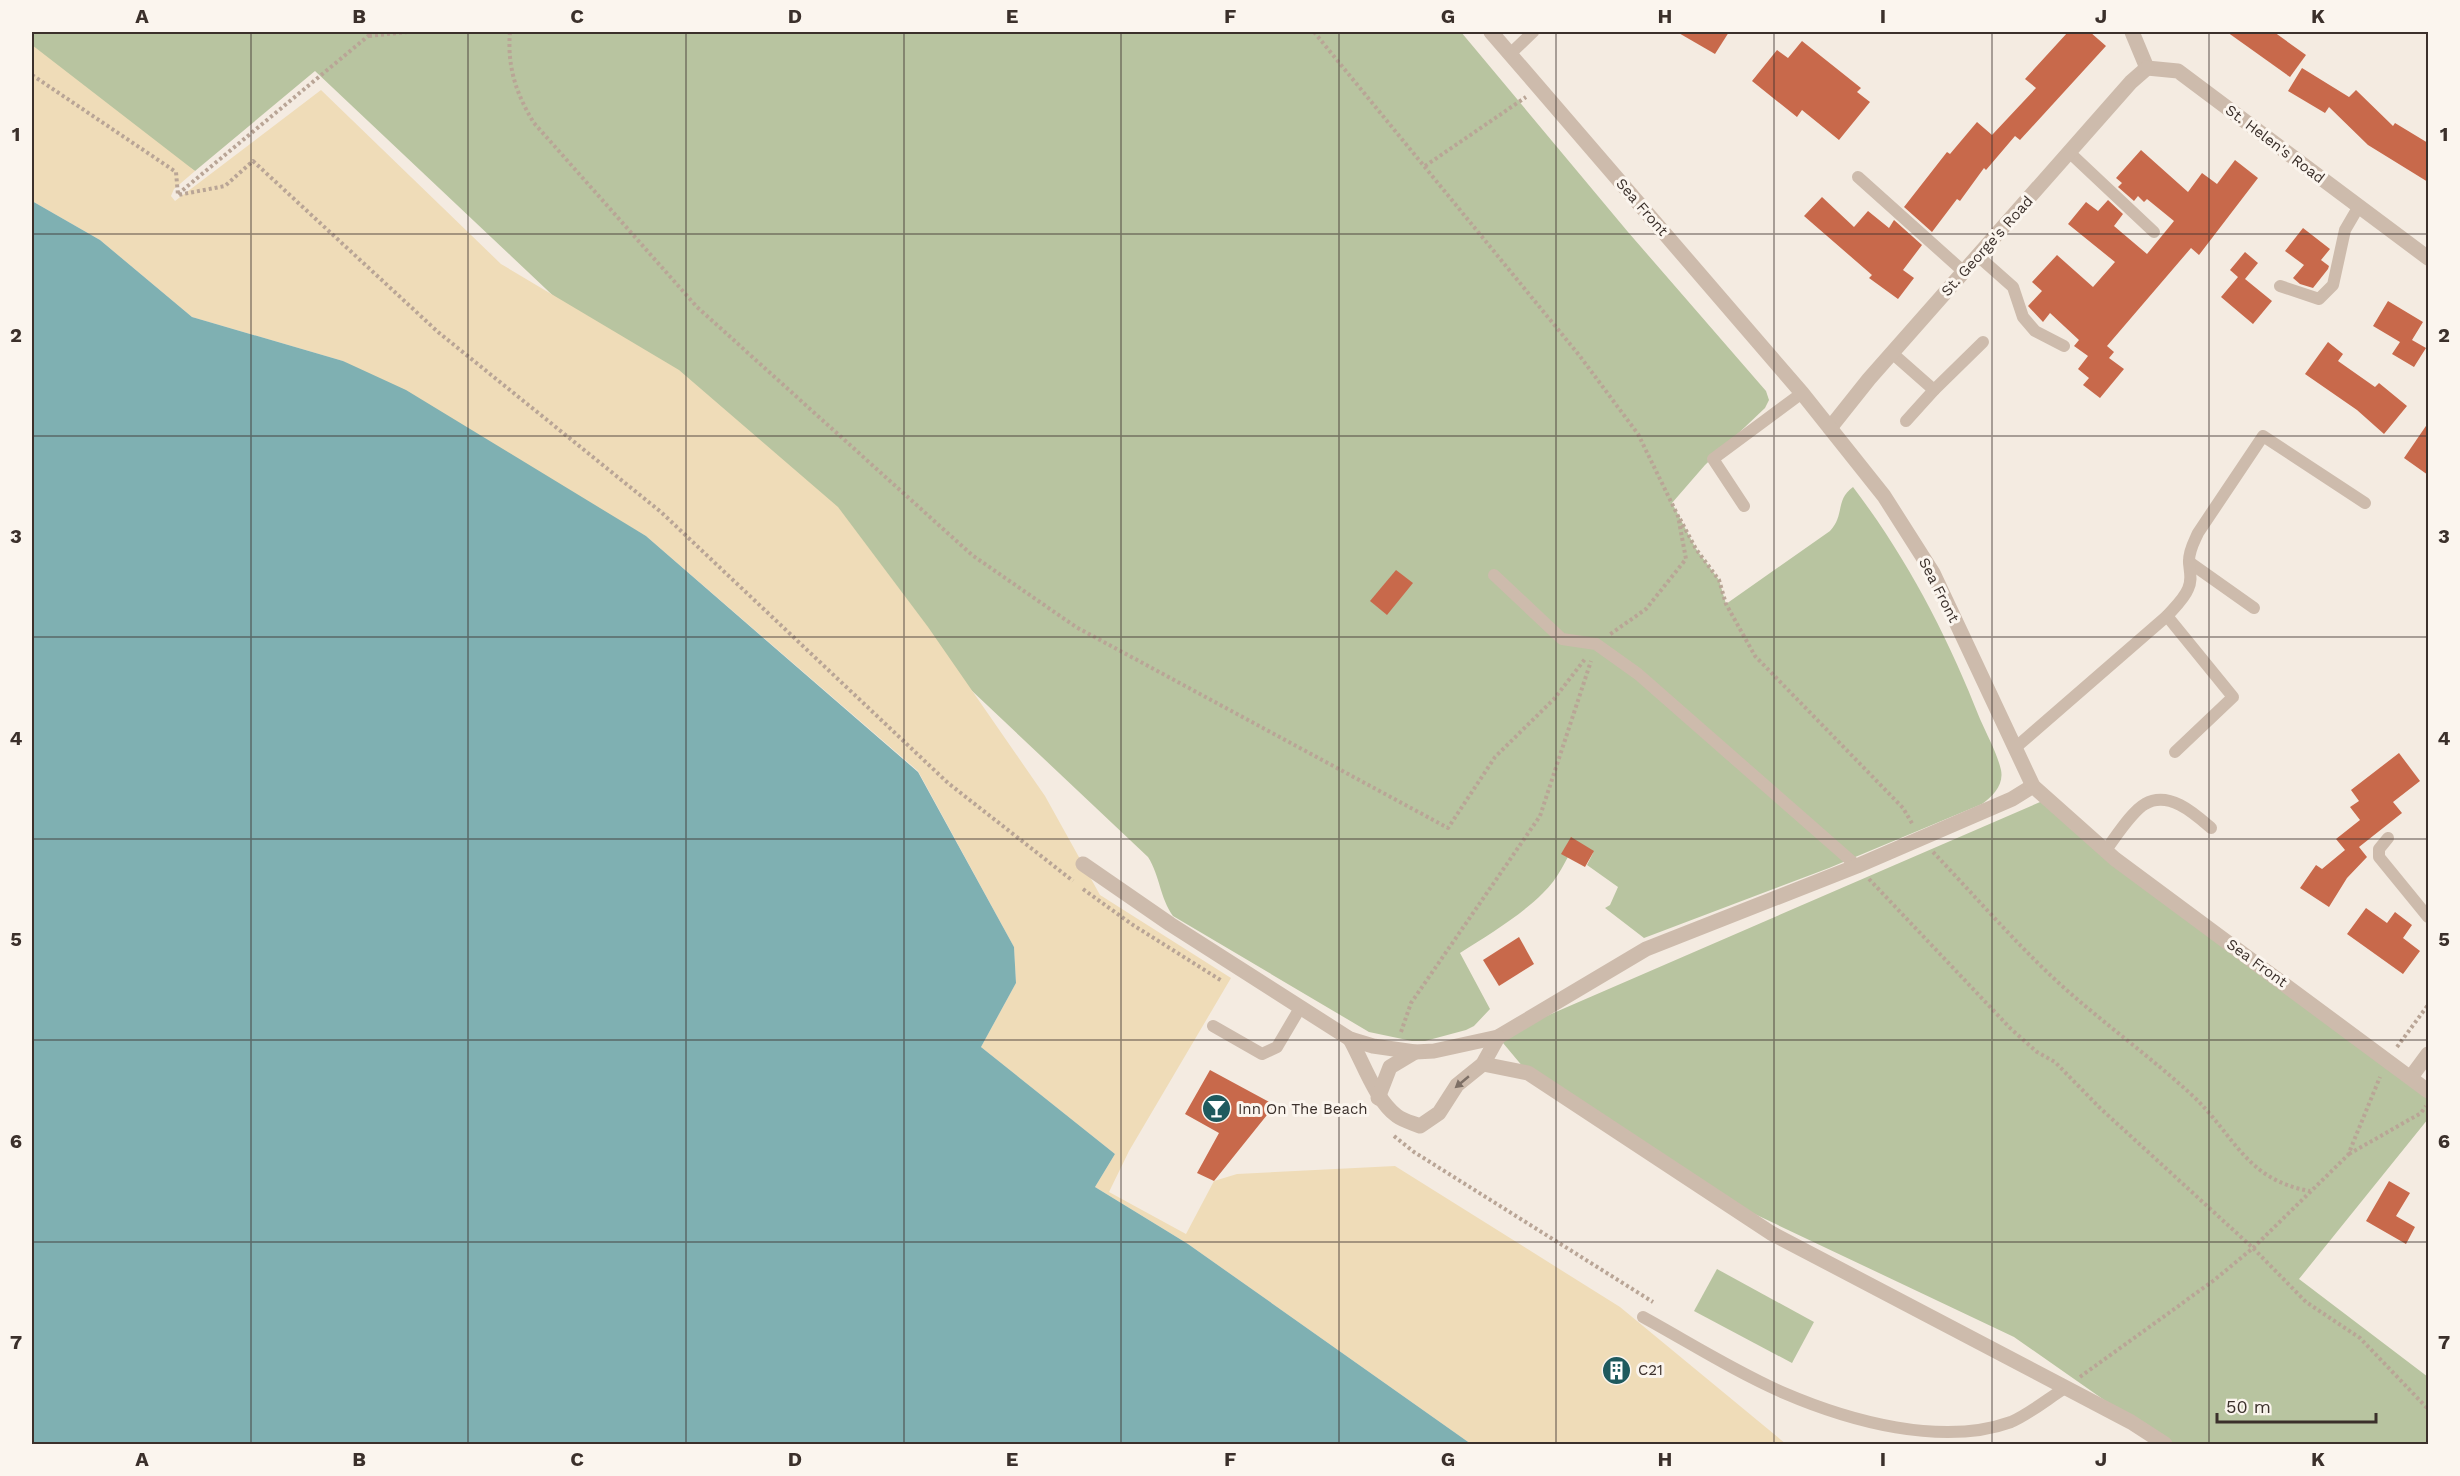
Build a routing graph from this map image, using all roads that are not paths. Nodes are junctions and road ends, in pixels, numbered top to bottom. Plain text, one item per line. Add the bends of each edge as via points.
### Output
1 (1491, 32) edge
2 (1533, 32) edge
3 (2132, 32) edge
4 (1510, 54) junction
5 (2147, 68) junction
6 (2070, 153) junction
7 (1858, 177) dead end
8 (2359, 206) junction
9 (2154, 232) dead end
10 (1978, 256) junction
11 (2428, 258) edge
12 (1964, 272) junction
13 (2280, 286) dead end
14 (1983, 342) dead end
15 (2064, 346) dead end
16 (1892, 353) junction
17 (1934, 390) junction
18 (1802, 393) junction
19 (1906, 421) dead end
20 (1830, 428) junction
21 (2365, 503) dead end
22 (1744, 506) dead end
23 (2189, 562) junction
24 (1494, 575) dead end
25 (2254, 608) dead end
26 (2167, 616) junction
27 (2015, 748) junction
28 (2175, 752) dead end
29 (2033, 786) junction
30 (2211, 828) dead end
31 (2388, 838) dead end
32 (2105, 850) junction
33 (1083, 864) dead end
34 (1857, 866) junction
35 (2428, 917) edge
36 (1300, 1008) junction
37 (1213, 1026) dead end
38 (1498, 1037) junction
39 (1350, 1039) junction
40 (1415, 1052) junction
41 (2428, 1054) edge
42 (1483, 1064) junction
43 (2411, 1077) junction
44 (2428, 1091) edge
45 (1378, 1098) junction
46 (1643, 1317) dead end
47 (2065, 1388) junction
48 (2165, 1444) edge

1 - 4 street, Sea Front
2 - 4 lane
3 - 5 street
4 - 18 street, Sea Front
5 - 6 street, St. George's Road
5 - 8 street, St. Helen's Road via 2178,71
6 - 9 lane
6 - 10 street, St. George's Road
7 - 12 lane
8 - 11 street, St. Helen's Road
8 - 13 lane via 2345,230 2333,285 2319,299
10 - 12 street, St. George's Road
10 - 15 lane via 2013,287 2023,316 2035,331
12 - 16 street, St. George's Road
14 - 17 lane
16 - 17 lane
16 - 20 street, St. George's Road
17 - 19 lane
18 - 20 street, Sea Front
18 - 22 lane via 1713,459
20 - 27 street, Sea Front via 1884,496 1933,573
21 - 23 lane via 2263,436 2198,533
23 - 25 lane
23 - 26 lane via 2192,574 2188,589
24 - 34 lane via 1562,639 1596,644 1638,674
26 - 27 lane
26 - 28 lane via 2233,697
27 - 29 street, Sea Front
29 - 32 street, Sea Front
29 - 34 street via 2012,799
30 - 32 lane via 2187,807 2152,801 2143,805
31 - 35 lane via 2379,849 2379,857
32 - 43 street, Sea Front
33 - 36 street
34 - 38 street via 1646,949
36 - 37 lane via 1277,1047 1262,1054
36 - 39 street
38 - 40 street
38 - 42 street
39 - 40 street
39 - 45 street
40 - 45 street via 1390,1067
41 - 43 street
42 -> 45 street via 1457,1085 1439,1113 1420,1126 1398,1117
42 - 47 street via 1528,1073 1771,1233
43 - 44 street, Sea Front
46 - 47 lane via 1783,1393 1915,1431 1974,1431 2012,1421
47 - 48 street

